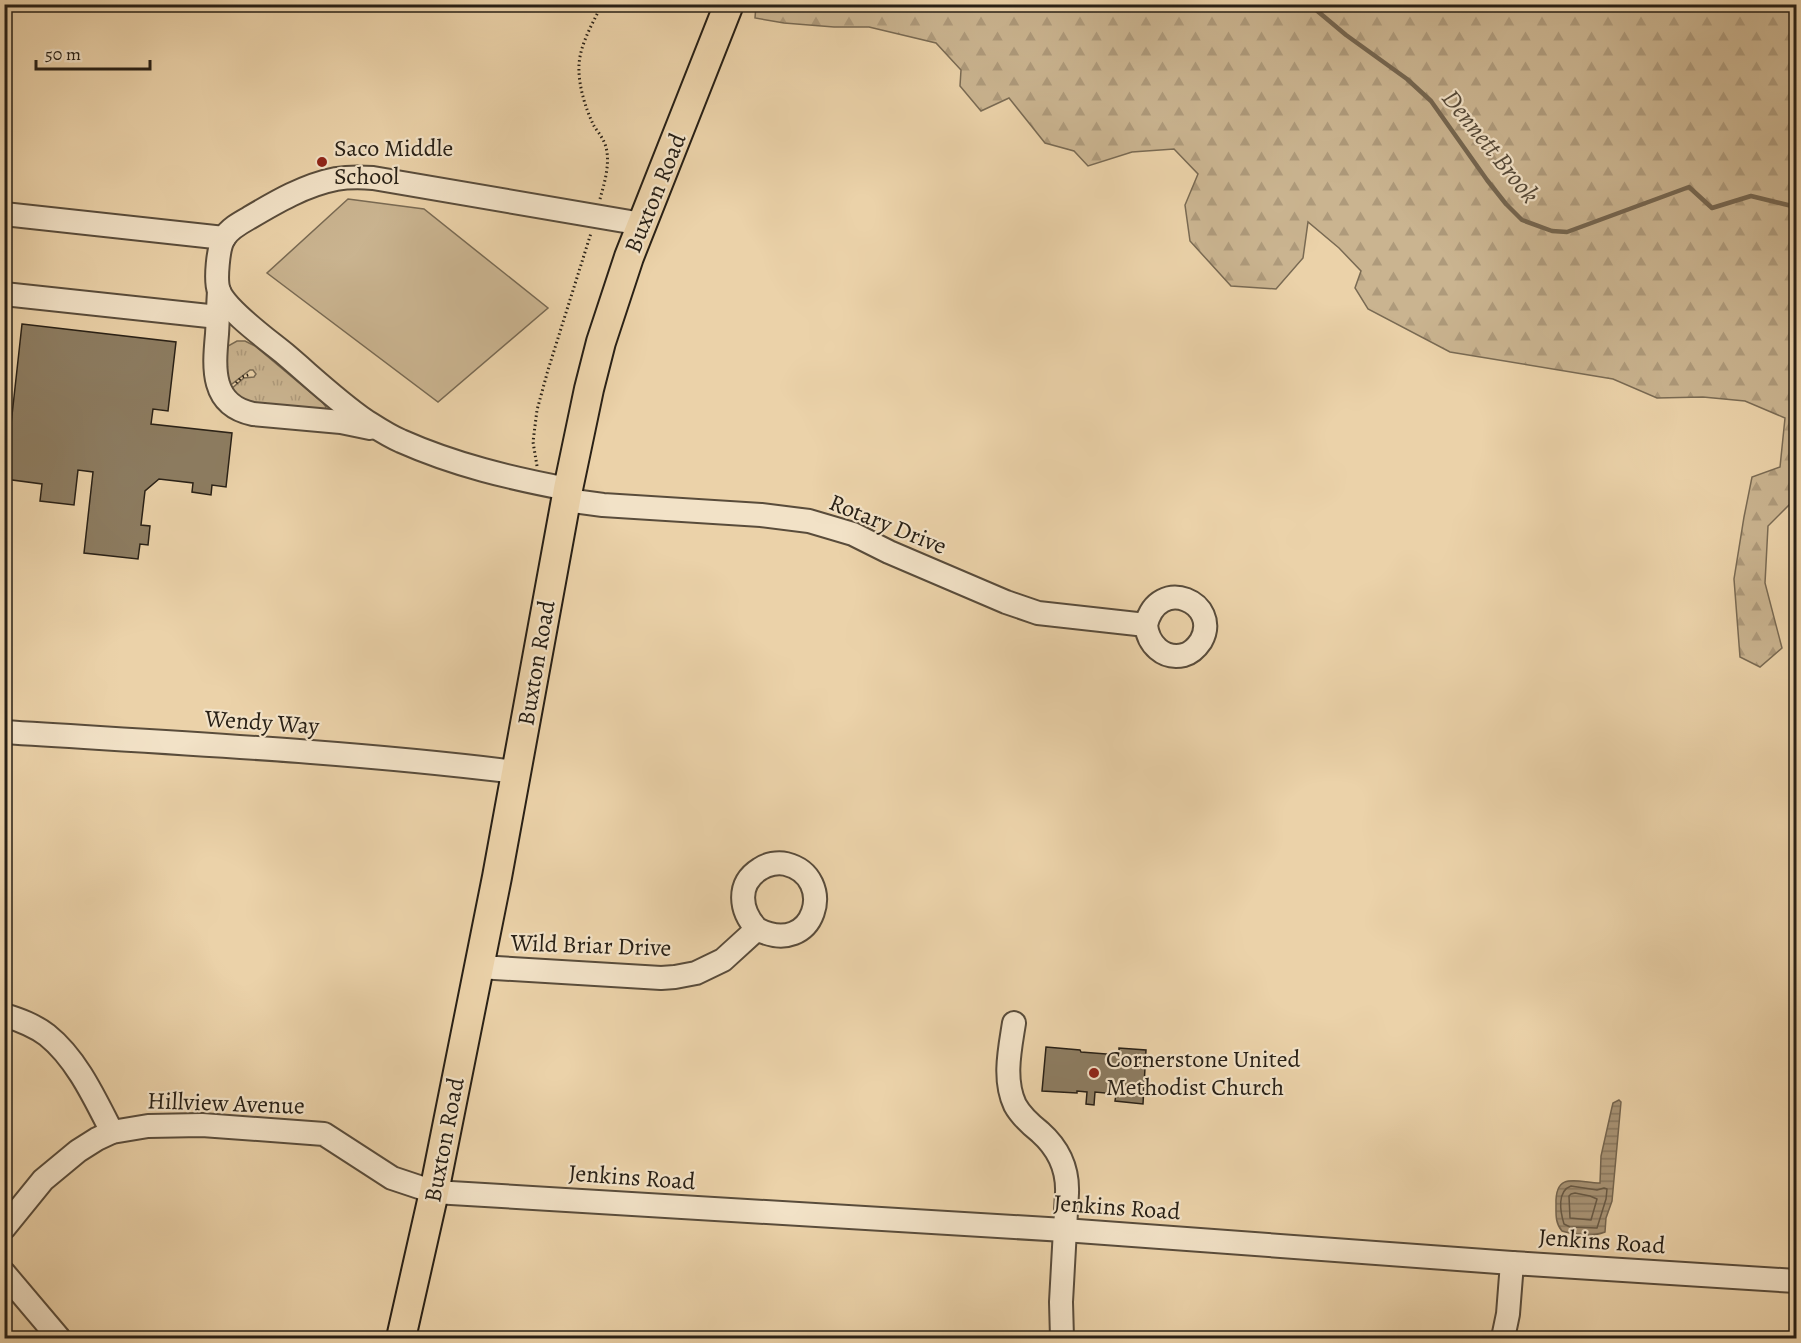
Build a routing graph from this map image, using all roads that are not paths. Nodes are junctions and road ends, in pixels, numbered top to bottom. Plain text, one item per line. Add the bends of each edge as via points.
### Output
1 (729, 4) edge
2 (4, 214) edge
3 (642, 224) junction
4 (224, 238) junction
5 (219, 291) junction
6 (4, 294) edge
7 (218, 317) junction
8 (380, 430) junction
9 (567, 494) junction
10 (1146, 625) dead end
11 (4, 732) edge
12 (516, 772) junction
13 (757, 929) dead end
14 (479, 967) junction
15 (4, 1015) edge
16 (1014, 1023) dead end
17 (112, 1132) junction
18 (434, 1192) junction
19 (4, 1228) edge
20 (1064, 1230) junction
21 (1512, 1263) junction
22 (4, 1272) edge
23 (1797, 1281) edge
24 (59, 1338) edge
25 (401, 1338) edge
26 (1062, 1338) edge
27 (1503, 1338) edge

1 - 3 main road, Buxton Road
2 - 4 street
3 - 4 street via 350,177 288,196 240,223
3 - 9 main road, Buxton Road via 601,342
4 - 5 street via 217,270
5 - 7 street
5 - 8 street via 228,305 259,333
6 - 7 street
7 - 8 street via 215,374 222,392 236,407 253,414 342,422
8 - 9 street, Rotary Drive via 470,467
9 - 10 street, Rotary Drive via 603,505 809,521 853,534 1024,609
9 - 12 main road, Buxton Road
11 - 12 street, Wendy Way via 337,753
12 - 14 main road, Buxton Road
13 - 14 street, Wild Briar Drive via 723,960 696,973 675,977
14 - 18 main road, Buxton Road
15 - 17 street via 28,1023 56,1043 74,1064
16 - 20 street via 1008,1067 1012,1095 1020,1112 1048,1140 1064,1164 1068,1181
17 - 18 street, Hillview Avenue via 183,1125 324,1134 392,1178
17 - 19 street, Hillview Avenue via 87,1144 53,1170
18 - 20 street, Jenkins Road
18 - 25 main road, Buxton Road
20 - 21 street, Jenkins Road
20 - 26 street
21 - 23 street, Jenkins Road
21 - 27 street
22 - 24 street

